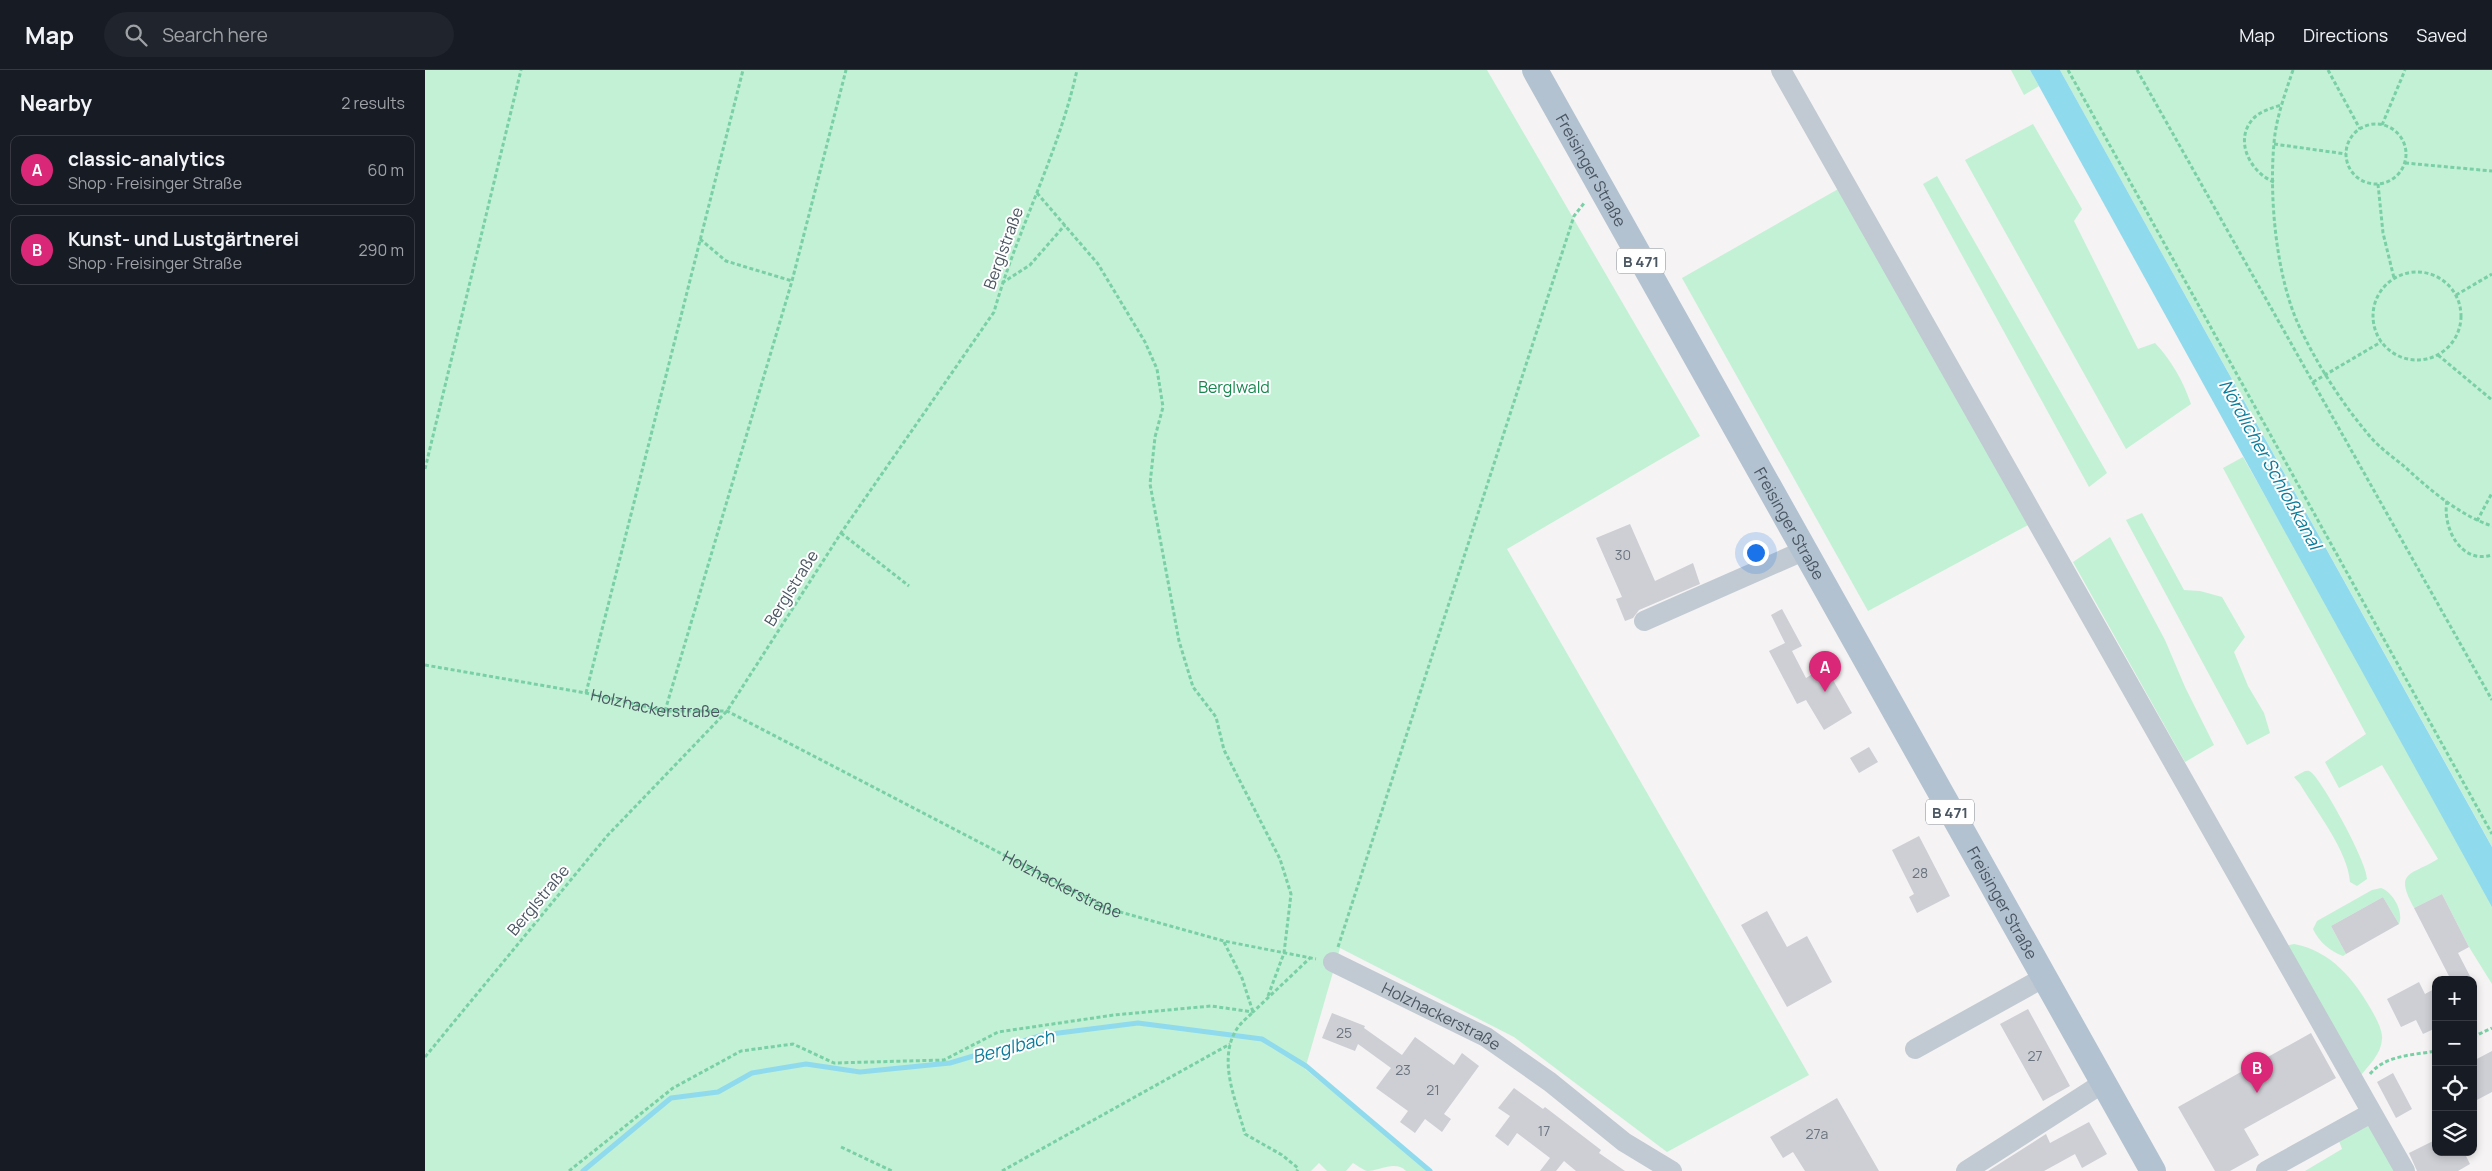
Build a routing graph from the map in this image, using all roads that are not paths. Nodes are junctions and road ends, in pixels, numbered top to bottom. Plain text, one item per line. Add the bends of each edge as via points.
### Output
1 (1535, 70) edge
2 (1781, 70) edge
3 (1803, 550) junction
4 (1644, 621) dead end
5 (1333, 962) road end
6 (2043, 978) junction
7 (1915, 1049) dead end
8 (2103, 1083) junction
9 (2371, 1113) junction
10 (1672, 1171) edge
11 (1966, 1171) edge
12 (2153, 1171) edge
13 (2266, 1171) edge
14 (2405, 1171) edge

1 - 3 main road, Freisinger Straße / B 471
2 - 9 street
3 - 4 street
3 - 6 main road, Freisinger Straße / B 471
5 - 10 street, Holzhackerstraße via 1486,1037 1624,1142
6 - 7 street, Freisinger Straße
6 - 8 main road, Freisinger Straße / B 471
8 - 11 street
8 - 12 main road, Freisinger Straße / B 471
9 - 13 street
9 - 14 street

